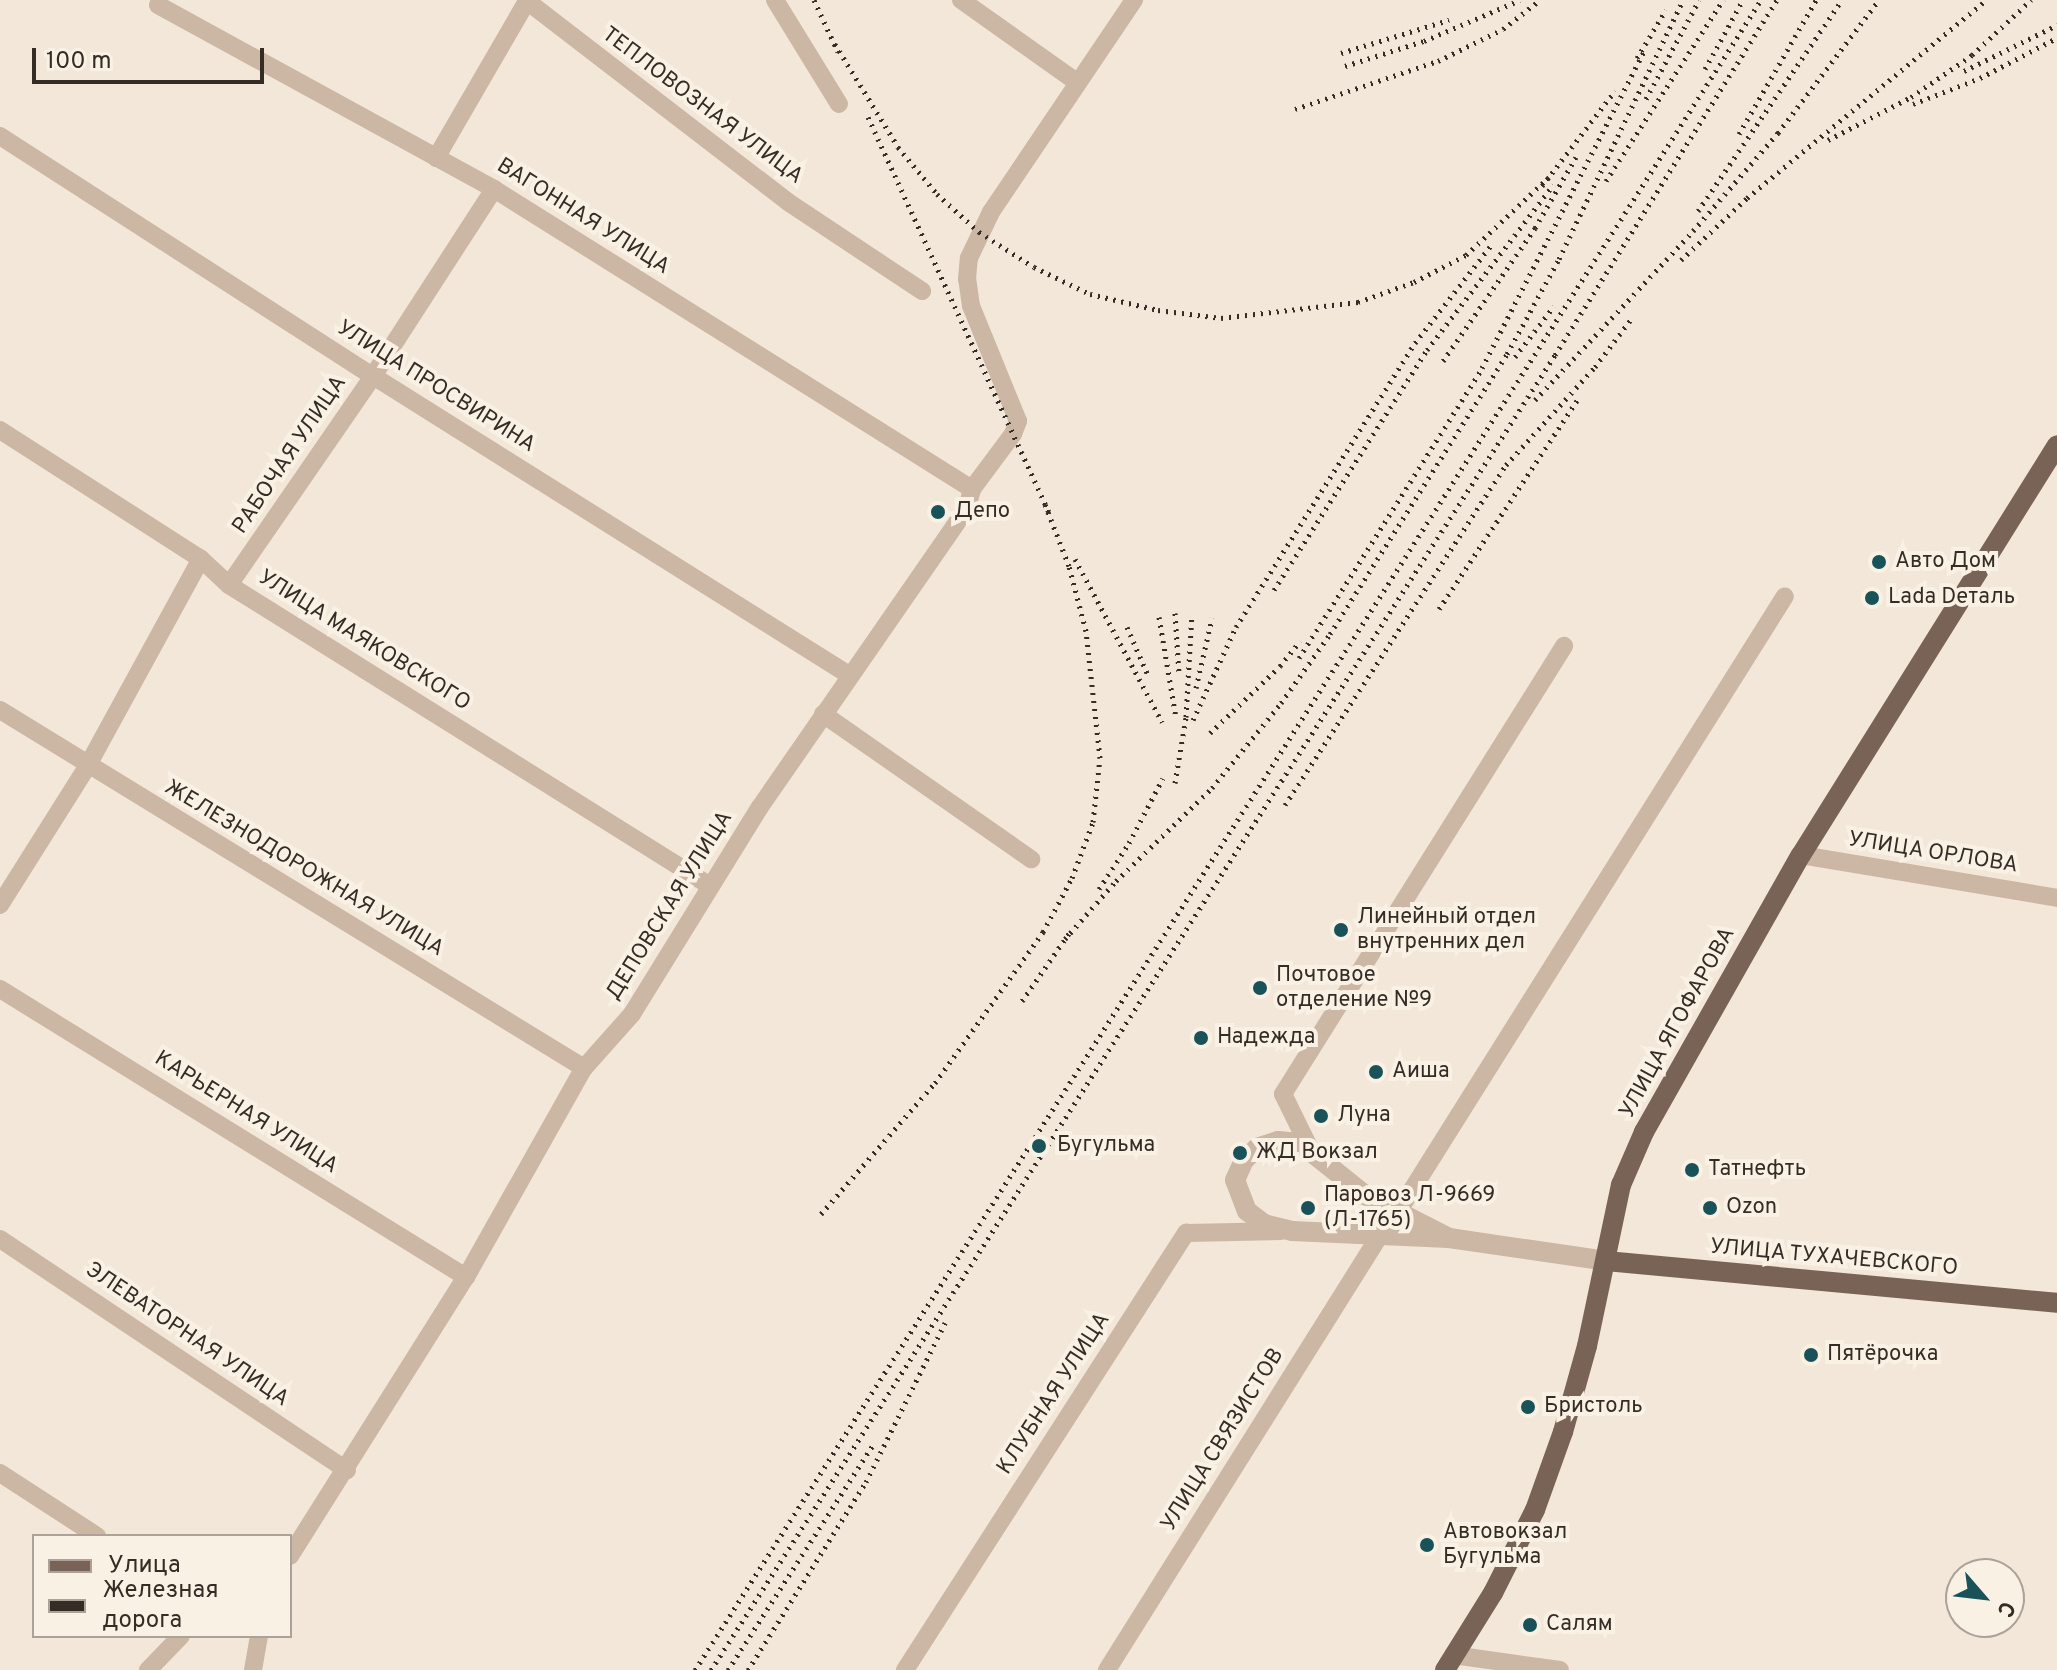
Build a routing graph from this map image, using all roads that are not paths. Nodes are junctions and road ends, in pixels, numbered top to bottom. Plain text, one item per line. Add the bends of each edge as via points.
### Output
1 (775, 0) edge
2 (961, 0) edge
3 (1134, 0) edge
4 (527, 1) edge
5 (158, 5) dead end
6 (1077, 82) junction
7 (839, 104) dead end
8 (0, 136) edge
9 (436, 158) junction
10 (494, 189) junction
11 (922, 291) dead end
12 (373, 376) junction
13 (0, 430) edge
14 (2057, 445) edge
15 (972, 489) junction
16 (201, 559) junction
17 (229, 585) junction
18 (1785, 596) dead end
19 (1564, 646) dead end
20 (849, 675) junction
21 (0, 710) edge
22 (823, 714) junction
23 (88, 765) junction
24 (1801, 855) junction
25 (1031, 859) dead end
26 (709, 885) junction
27 (2057, 898) edge
28 (0, 905) edge
29 (0, 989) edge
30 (584, 1068) junction
31 (1309, 1147) junction
32 (1398, 1212) junction
33 (1292, 1231) junction
34 (1380, 1235) junction
35 (1449, 1238) junction
36 (0, 1239) edge
37 (1606, 1261) junction
38 (466, 1277) junction
39 (2057, 1303) edge
40 (347, 1470) junction
41 (0, 1473) edge
42 (94, 1534) edge
43 (292, 1553) edge
44 (179, 1638) edge
45 (259, 1638) edge
46 (1449, 1662) edge
47 (148, 1670) edge
48 (253, 1670) edge
49 (905, 1670) edge
50 (1107, 1670) edge
51 (1560, 1670) edge

1 - 7 street
2 - 6 street
3 - 6 street
4 - 9 street, ТЕПЛОВОЗНАЯ УЛИЦА
4 - 11 street, ТЕПЛОВОЗНАЯ УЛИЦА via 788,202
5 - 9 street, ВАГОННАЯ УЛИЦА
6 - 15 street, ДЕПОВСКАЯ УЛИЦА via 991,212 969,258 971,306 1018,421
8 - 12 street, УЛИЦА ПРОСВИРИНА
9 - 10 street, ВАГОННАЯ УЛИЦА
10 - 12 street, РАБОЧАЯ УЛИЦА
10 - 15 street, ВАГОННАЯ УЛИЦА
12 - 17 street, РАБОЧАЯ УЛИЦА
12 - 20 street, УЛИЦА ПРОСВИРИНА
13 - 16 street, УЛИЦА МАЯКОВСКОГО
14 - 24 main road, УЛИЦА ЯГОФАРОВА
15 - 20 street, ДЕПОВСКАЯ УЛИЦА via 967,508
16 - 17 street, УЛИЦА МАЯКОВСКОГО
16 - 23 street
17 - 26 street, УЛИЦА МАЯКОВСКОГО
18 - 32 street
19 - 31 street via 1283,1094
20 - 22 street, ДЕПОВСКАЯ УЛИЦА
21 - 23 street, ЖЕЛЕЗНОДОРОЖНАЯ УЛИЦА
22 - 25 street
22 - 26 street, ДЕПОВСКАЯ УЛИЦА
23 - 28 street
23 - 30 street, ЖЕЛЕЗНОДОРОЖНАЯ УЛИЦА
24 - 27 street, УЛИЦА ОРЛОВА
24 - 37 main road, УЛИЦА ЯГОФАРОВА via 1644,1132 1621,1185
26 - 30 street, ДЕПОВСКАЯ УЛИЦА via 632,1014
29 - 38 street, КАРЬЕРНАЯ УЛИЦА
30 - 38 street, ДЕПОВСКАЯ УЛИЦА
31 - 32 street via 1365,1195
31 - 33 street via 1289,1140 1264,1145 1244,1160 1235,1180 1247,1211 1264,1224
32 - 35 street
33 - 34 street
33 - 49 street, КЛУБНАЯ УЛИЦА via 1186,1233
34 - 35 street
34 - 50 street, УЛИЦА СВЯЗИСТОВ
35 - 37 street
36 - 40 street, ЭЛЕВАТОРНАЯ УЛИЦА
37 - 39 main road, УЛИЦА ТУХАЧЕВСКОГО
37 - 46 main road, УЛИЦА ЯГОФАРОВА via 1563,1432 1535,1510 1493,1593
38 - 40 street, ДЕПОВСКАЯ УЛИЦА
40 - 43 street, ДЕПОВСКАЯ УЛИЦА
41 - 42 street
44 - 47 street
45 - 48 street
46 - 51 street

